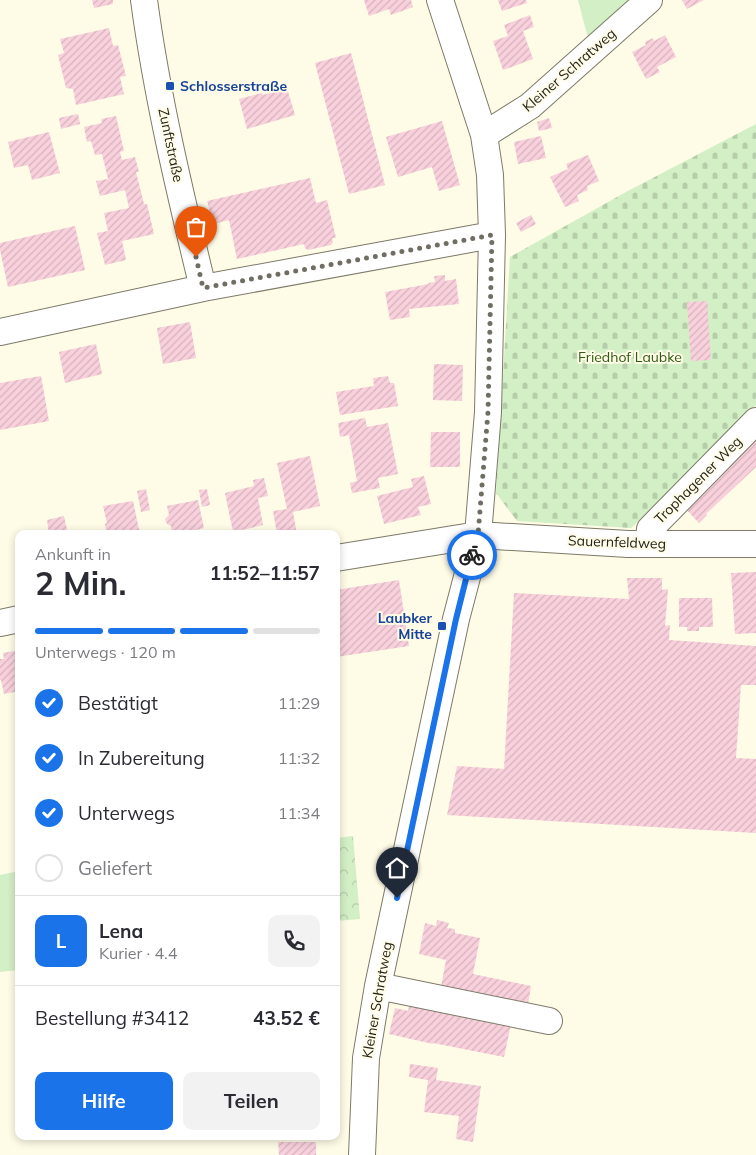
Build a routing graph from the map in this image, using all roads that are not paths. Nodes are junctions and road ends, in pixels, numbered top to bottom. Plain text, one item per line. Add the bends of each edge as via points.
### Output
1 (144, 0) edge
2 (440, 0) edge
3 (649, 0) edge
4 (484, 135) junction
5 (492, 235) junction
6 (203, 288) junction
7 (0, 332) edge
8 (756, 422) edge
9 (478, 535) junction
10 (649, 544) junction
11 (756, 544) edge
12 (340, 557) edge
13 (15, 619) edge
14 (0, 622) edge
15 (378, 986) junction
16 (549, 1021) dead end
17 (362, 1155) edge

1 - 6 street, Zunftstraße via 151,56
2 - 4 street, Kleiner Schratweg
3 - 4 street, Kleiner Schratweg via 530,106
4 - 5 street, Kleiner Schratweg via 490,175
5 - 6 street
5 - 9 street, Kleiner Schratweg via 488,412
6 - 7 street
8 - 10 street, Trophagener Weg via 650,529
9 - 10 street, Sauernfeldweg
9 - 12 street, Sauernfeldweg
9 - 15 street, Kleiner Schratweg via 456,619
10 - 11 street, Sauernfeldweg
13 - 14 street
15 - 16 street
15 - 17 street, Kleiner Schratweg via 366,1058

